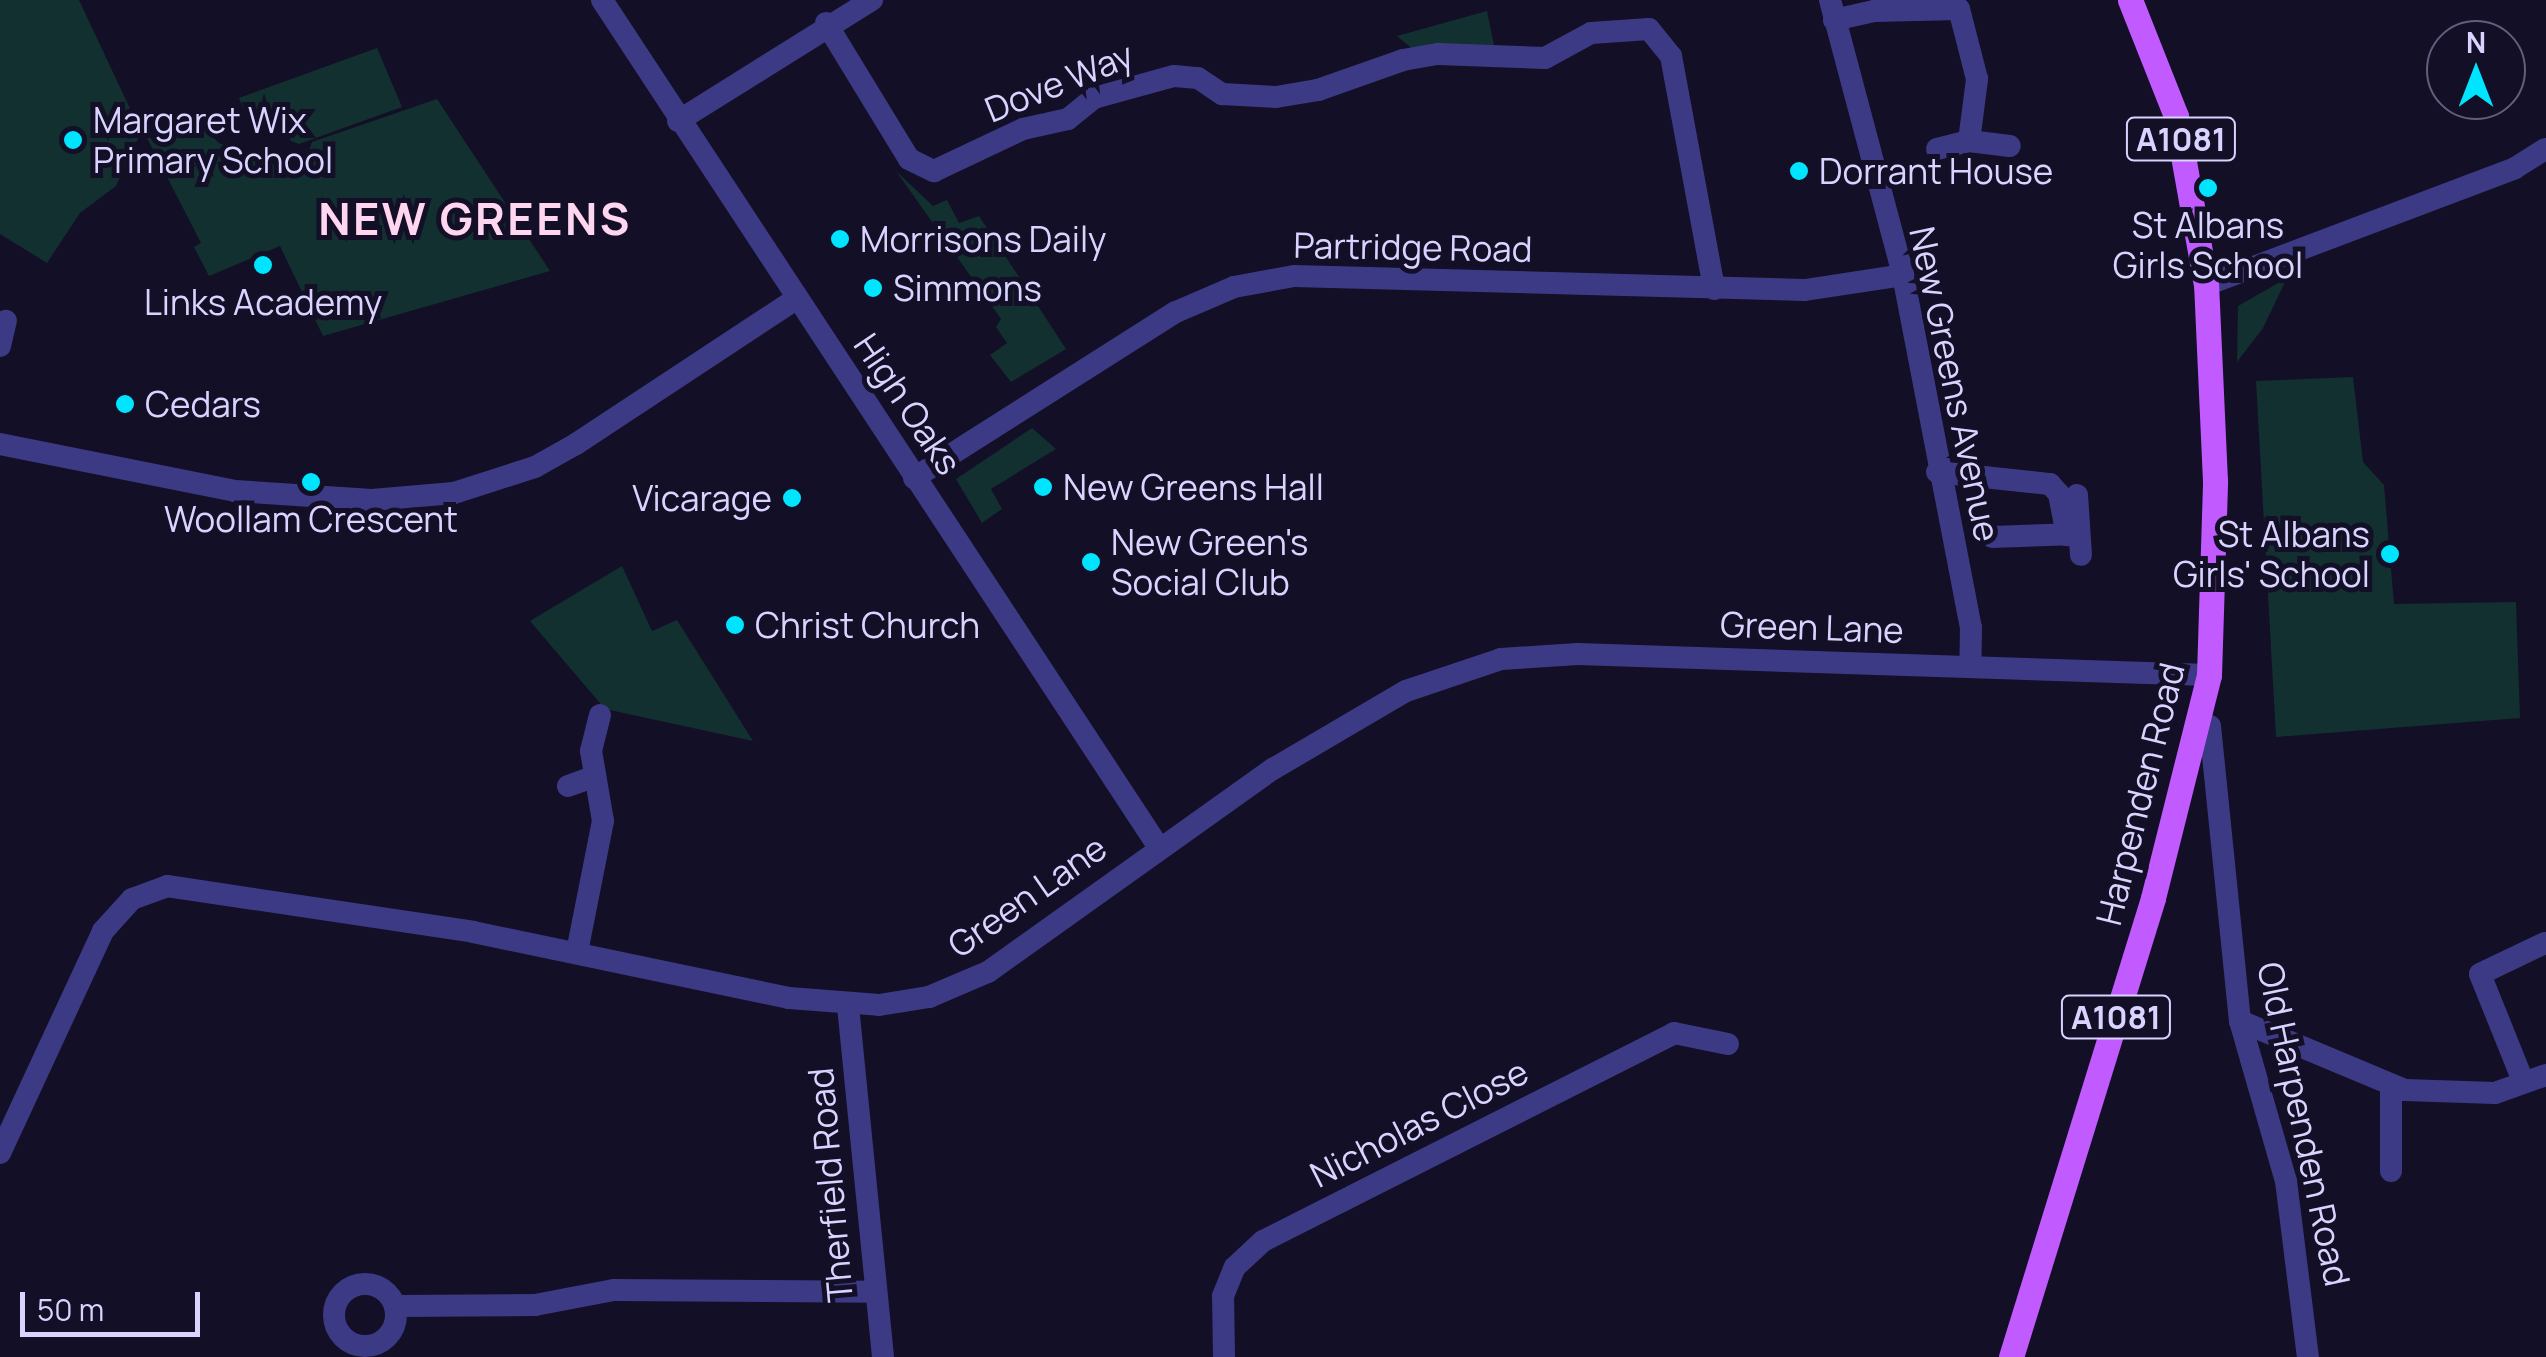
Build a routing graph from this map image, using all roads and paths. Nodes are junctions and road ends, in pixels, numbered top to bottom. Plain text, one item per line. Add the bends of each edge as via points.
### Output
1 (602, 0) edge
2 (872, 0) edge
3 (2130, 0) edge
4 (1961, 4) edge
5 (1832, 10) edge
6 (826, 23) junction
7 (678, 121) junction
8 (1969, 141) junction
9 (2010, 146) dead end
10 (1937, 149) dead end
11 (2546, 149) edge
12 (1903, 275) junction
13 (2206, 285) junction
14 (1714, 289) junction
15 (796, 299) junction
16 (6, 321) dead end
17 (0, 346) edge
18 (0, 444) edge
19 (1937, 472) junction
20 (914, 478) junction
21 (2077, 495) dead end
22 (1992, 537) dead end
23 (2075, 541) junction
24 (1970, 667) junction
25 (2209, 675) junction
26 (600, 715) dead end
27 (2210, 726) dead end
28 (595, 776) junction
29 (568, 786) dead end
30 (1158, 846) junction
31 (2546, 943) edge
32 (577, 952) junction
33 (848, 1006) junction
34 (2240, 1022) junction
35 (1728, 1044) dead end
36 (2534, 1078) edge
37 (2391, 1085) junction
38 (0, 1153) edge
39 (2391, 1170) dead end
40 (875, 1292) junction
41 (396, 1306) dead end
42 (883, 1357) edge
43 (1224, 1357) edge
44 (2011, 1357) edge
45 (2308, 1357) edge

1 - 7 street, High Oaks
2 - 6 street
3 - 13 main road, Harpenden Road / A1081 via 2176,116
4 - 5 street
4 - 8 street via 1977,79
5 - 12 street, New Greens Avenue
6 - 7 street
6 - 14 street, Dove Way via 909,159 934,171 1022,129 1068,119 1094,98 1174,76 1198,78 1222,94 1276,97 1318,90 1403,60 1438,54 1545,58 1591,33 1650,29 1672,56
7 - 15 street, High Oaks
8 - 9 street
8 - 10 street
11 - 13 street via 2516,168
12 - 14 street, Partridge Road via 1805,290
12 - 19 street, New Greens Avenue
13 - 25 main road, Harpenden Road / A1081 via 2215,481
14 - 20 street, Partridge Road via 1294,276 1234,287 1176,312
15 - 18 street via 576,444 535,467 454,493 372,500 235,490
15 - 20 street, High Oaks
16 - 17 street
19 - 23 street via 2050,484
19 - 24 street, New Greens Avenue via 1971,628
20 - 30 street, High Oaks
21 - 23 street
22 - 23 street
24 - 25 street, Green Lane
24 - 30 street, Green Lane via 1578,654 1501,659 1406,692
25 - 44 main road, Harpenden Road / A1081 via 2153,898
26 - 28 street via 590,751
27 - 34 street, Old Harpenden Road
28 - 29 street
28 - 32 street via 603,821
30 - 33 street, Green Lane via 1020,952 958,987 904,1002
31 - 36 street via 2480,974
32 - 33 street, Green Lane
32 - 38 street, Green Lane via 218,890 180,885 143,893 103,931
33 - 40 street, Therfield Road
34 - 37 street
34 - 45 street, Old Harpenden Road via 2286,1181
35 - 43 street, Nicholas Close via 1674,1032 1264,1241 1236,1268 1222,1296
36 - 37 street via 2495,1093
37 - 39 street
40 - 41 street via 614,1290 535,1305
40 - 42 street, Therfield Road

